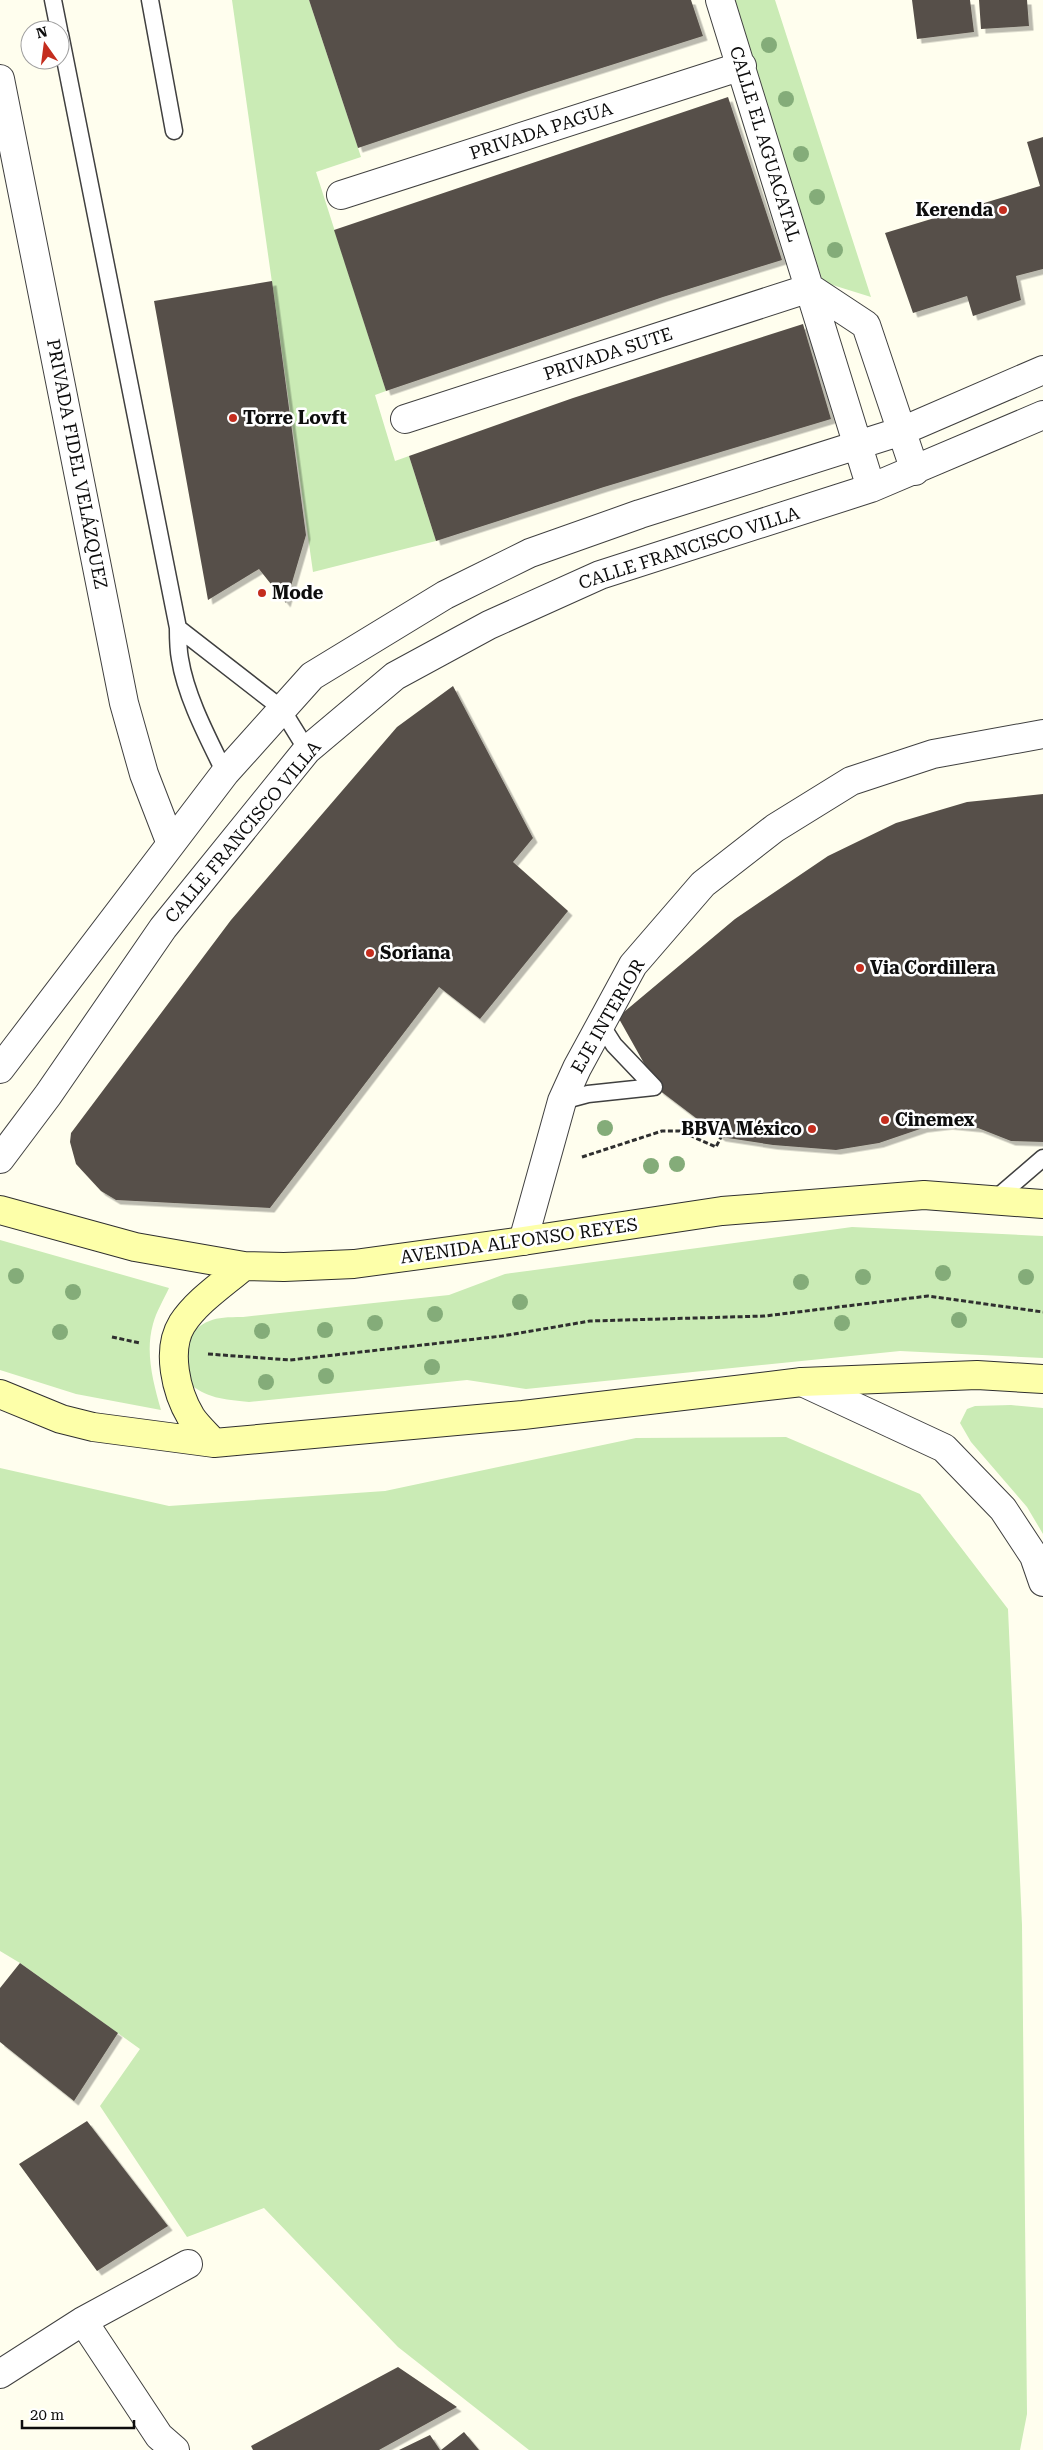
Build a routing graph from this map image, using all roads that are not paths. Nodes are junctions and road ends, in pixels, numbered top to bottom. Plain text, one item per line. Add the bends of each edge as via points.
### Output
1 (53, 0) edge
2 (150, 0) edge
3 (720, 0) edge
4 (57, 20) edge
5 (742, 66) junction
6 (67, 70) edge
7 (0, 79) edge
8 (174, 131) dead end
9 (341, 195) dead end
10 (810, 288) junction
11 (1043, 370) edge
12 (1043, 415) edge
13 (405, 419) dead end
14 (902, 431) junction
15 (858, 445) junction
16 (915, 471) junction
17 (871, 488) junction
18 (178, 628) junction
19 (373, 638) junction
20 (395, 676) junction
21 (281, 708) junction
22 (1043, 734) edge
23 (307, 750) junction
24 (225, 772) junction
25 (171, 844) junction
26 (600, 1023) junction
27 (0, 1070) edge
28 (562, 1101) junction
29 (1043, 1158) edge
30 (0, 1159) edge
31 (994, 1201) junction
32 (1043, 1204) edge
33 (0, 1210) edge
34 (522, 1242) junction
35 (244, 1266) junction
36 (1043, 1379) edge
37 (802, 1382) junction
38 (0, 1394) edge
39 (214, 1443) junction
40 (1043, 1582) edge
41 (188, 2264) dead end
42 (83, 2321) junction
43 (0, 2374) edge
44 (175, 2450) edge

1 - 4 lane
2 - 8 lane
3 - 5 street, CALLE EL AGUACATAL
5 - 9 street, PRIVADA PAGUA
5 - 10 street, CALLE EL AGUACATAL
6 - 18 lane
7 - 25 street, PRIVADA FIDEL VELÁZQUEZ via 124,703 144,774
10 - 13 street, PRIVADA SUTE
10 - 14 street via 866,325
10 - 15 street, CALLE EL AGUACATAL
11 - 14 street
12 - 16 street, CALLE FRANCISCO VILLA
14 - 15 street
14 - 16 street
15 - 17 street, CALLE EL AGUACATAL
15 - 19 street via 640,514 530,553 445,595
16 - 17 street, CALLE FRANCISCO VILLA
17 - 20 street, CALLE FRANCISCO VILLA via 600,575 489,625
18 - 21 lane
18 - 24 lane via 185,680
19 - 20 street
19 - 21 street via 312,676
20 - 23 street, CALLE FRANCISCO VILLA
21 - 23 lane
21 - 24 street
22 - 26 street, EJE INTERIOR via 933,754 851,781 775,828 703,884 633,965
23 - 30 street, CALLE FRANCISCO VILLA via 163,928
24 - 25 street
25 - 27 street
26 - 28 street, EJE INTERIOR
26 - 28 lane via 614,1045 654,1087 588,1094
28 - 34 street, EJE INTERIOR
29 - 31 lane
31 - 32 main road, AVENIDA ALFONSO REYES
31 - 34 main road, AVENIDA ALFONSO REYES via 924,1195 722,1211
33 - 35 main road, AVENIDA ALFONSO REYES via 135,1247
34 - 35 main road, AVENIDA ALFONSO REYES via 354,1264 284,1268
35 - 39 main road via 192,1311 181,1326 174,1351 180,1392 191,1417
36 - 37 main road via 977,1374
37 - 39 main road via 523,1415
37 - 40 street via 944,1448 1003,1509 1034,1556
38 - 39 main road via 60,1419 93,1427
41 - 42 street
42 - 43 street
42 - 44 street via 159,2436

